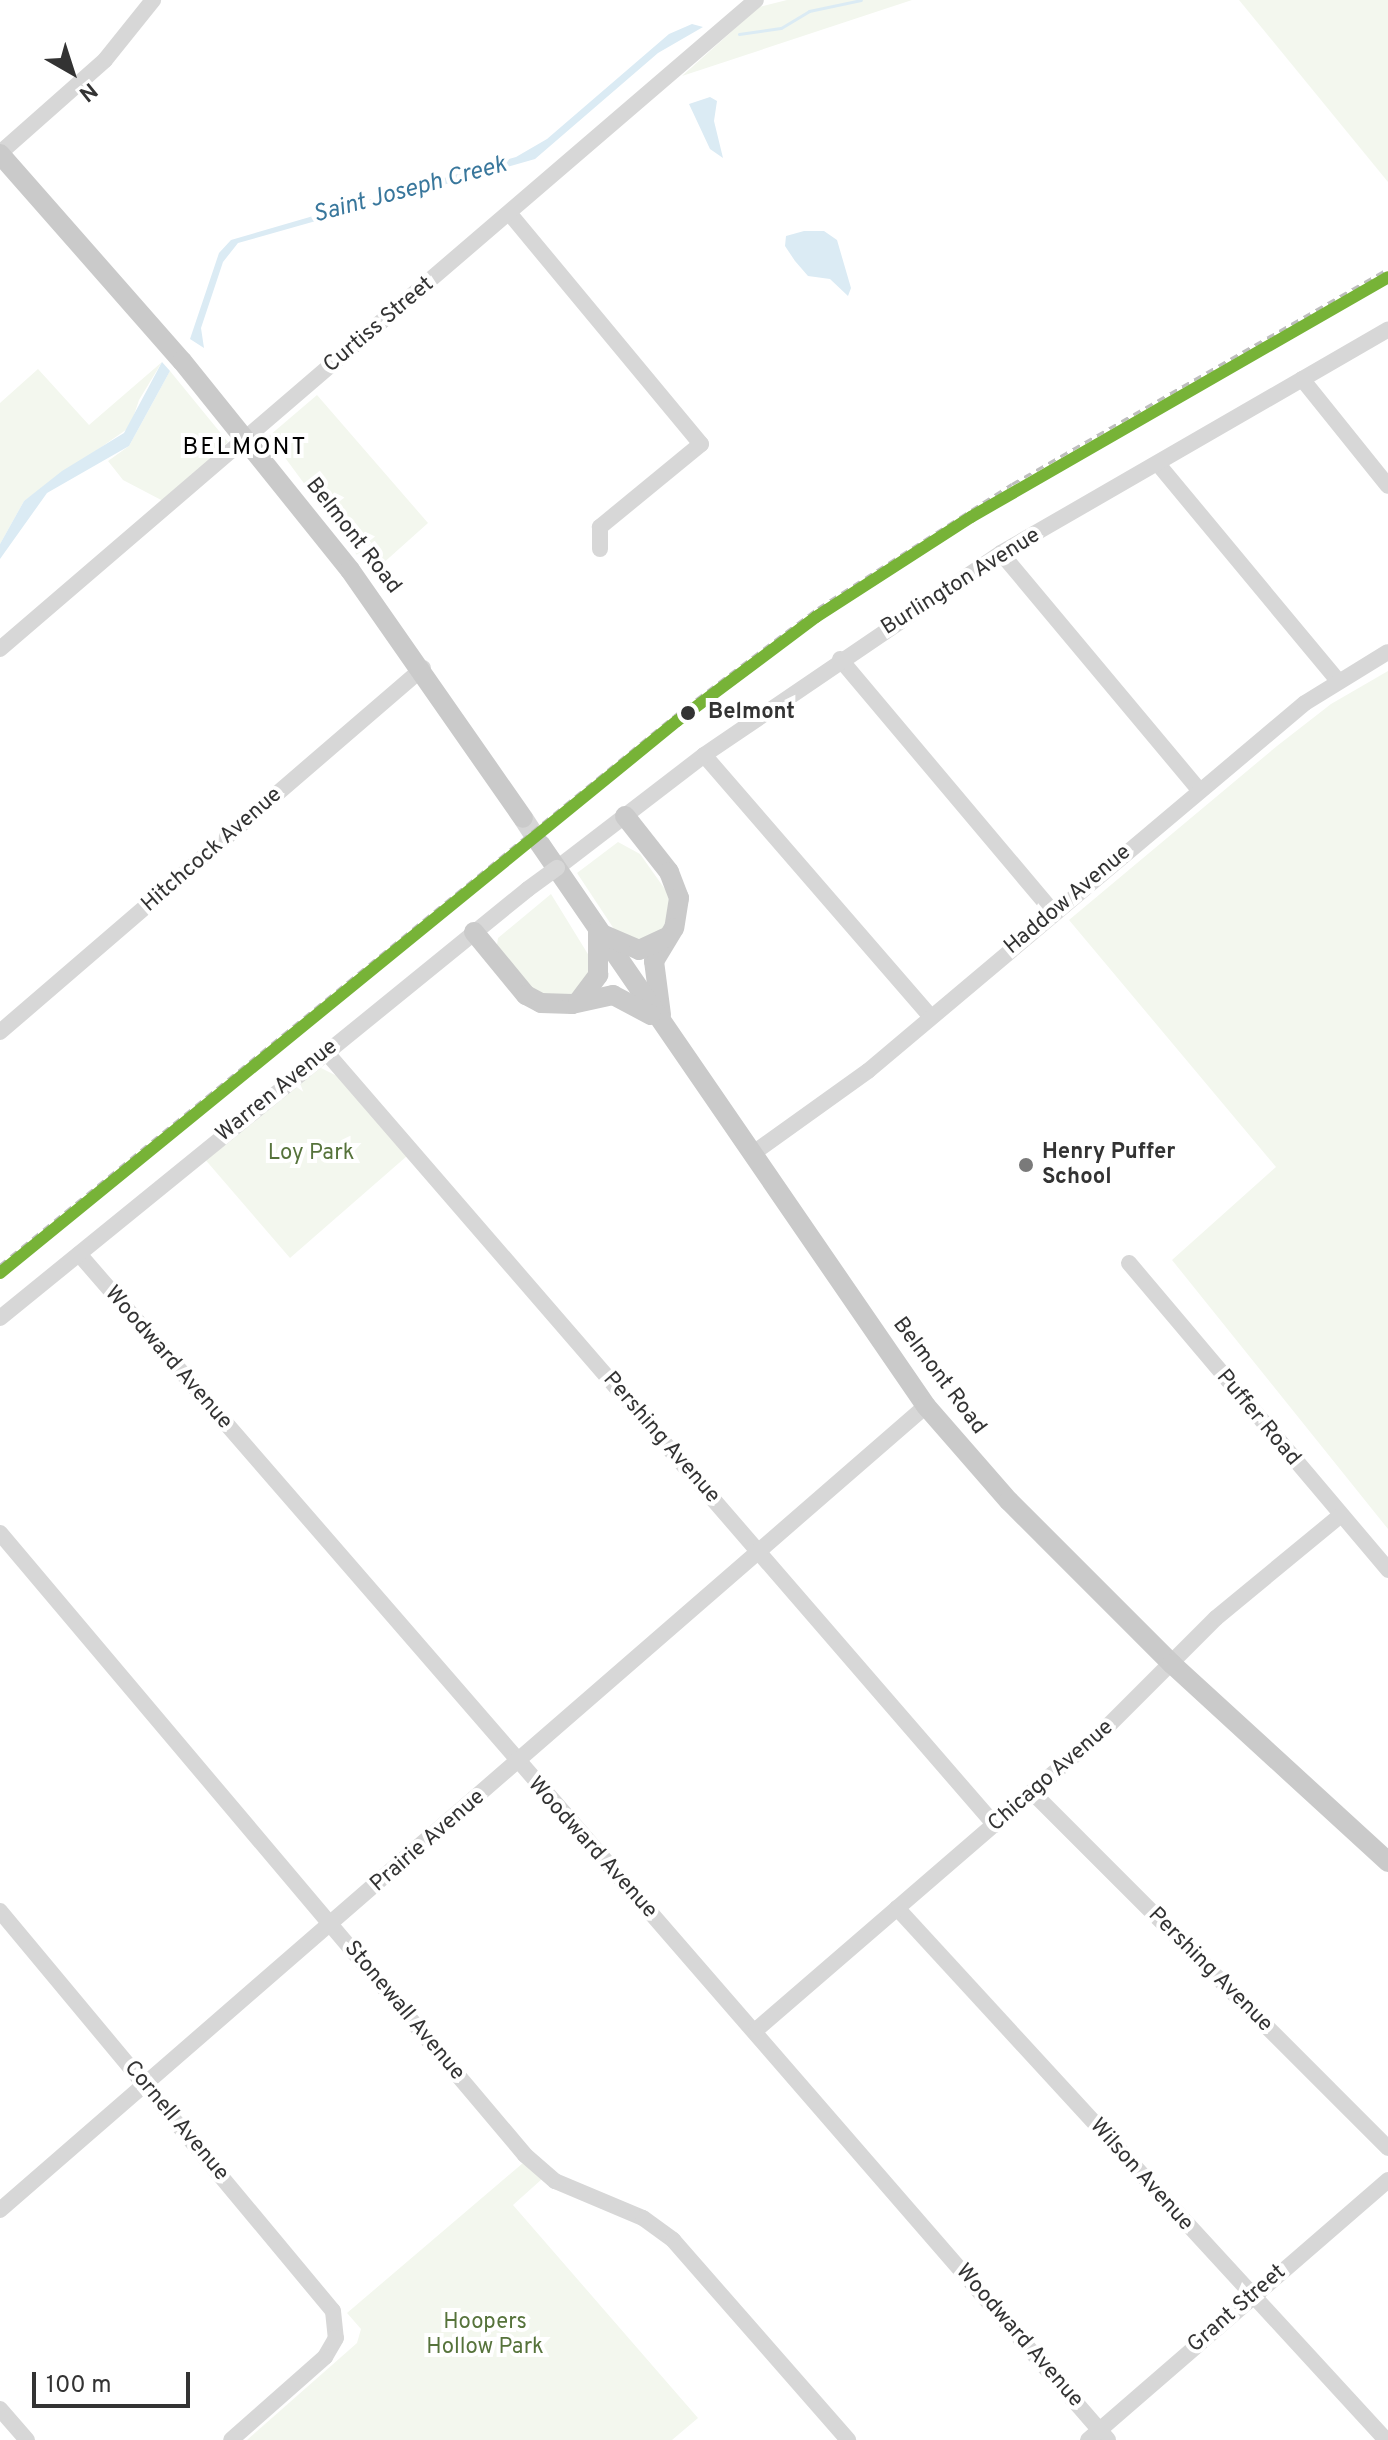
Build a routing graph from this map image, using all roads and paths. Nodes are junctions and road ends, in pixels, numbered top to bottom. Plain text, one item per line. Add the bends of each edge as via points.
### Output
1 (153, 0) edge
2 (756, 0) edge
3 (0, 154) edge
4 (510, 214) junction
5 (1388, 330) edge
6 (1302, 379) junction
7 (245, 439) junction
8 (1158, 464) junction
9 (1388, 486) edge
10 (600, 549) dead end
11 (1001, 553) junction
12 (0, 649) edge
13 (1388, 652) edge
14 (840, 659) junction
15 (423, 668) junction
16 (1338, 681) junction
17 (704, 755) junction
18 (1199, 790) junction
19 (625, 816) junction
20 (523, 818) tunnel mouth
21 (540, 844) tunnel mouth
22 (557, 868) joint
23 (1053, 912) junction
24 (598, 931) junction
25 (474, 932) junction
26 (669, 936) junction
27 (578, 1002) junction
28 (931, 1017) junction
29 (663, 1023) junction
30 (1, 1029) edge
31 (326, 1052) junction
32 (752, 1154) junction
33 (79, 1254) junction
34 (1129, 1263) dead end
35 (0, 1318) edge
36 (926, 1406) junction
37 (1341, 1515) junction
38 (0, 1533) edge
39 (759, 1551) junction
40 (1388, 1570) edge
41 (1172, 1664) junction
42 (516, 1764) junction
43 (1033, 1793) junction
44 (995, 1825) junction
45 (1388, 1862) edge
46 (897, 1908) junction
47 (0, 1911) edge
48 (331, 1924) junction
49 (756, 2030) junction
50 (146, 2084) junction
51 (1388, 2148) edge
52 (1388, 2180) edge
53 (0, 2210) edge
54 (1251, 2296) junction
55 (0, 2409) edge
56 (1098, 2436) edge
57 (27, 2440) edge
58 (231, 2440) edge
59 (848, 2440) edge
60 (1386, 2440) edge

1 - 3 street via 105,60
2 - 4 street, Curtiss Street
3 - 7 main road, Belmont Road
4 - 7 street, Curtiss Street
4 - 10 street via 701,444 600,527
5 - 6 street, Burlington Avenue
6 - 8 street, Burlington Avenue
6 - 9 street
7 - 12 street, Curtiss Street
7 - 15 main road, Belmont Road
8 - 11 street, Burlington Avenue
8 - 16 street
11 - 14 street, Burlington Avenue
11 - 18 street
13 - 16 street, Haddow Avenue
14 - 17 street, Burlington Avenue
14 - 23 street
15 - 20 main road, Belmont Road
15 - 30 street, Hitchcock Avenue
16 - 18 street, Haddow Avenue
17 - 19 street, Burlington Avenue
17 - 28 street
18 - 23 street, Haddow Avenue
19 - 22 street, Burlington Avenue
19 - 26 main road via 677,889 679,912
21 - 24 main road, Belmont Road
22 - 25 street, Warren Avenue, bridge
23 - 28 street, Haddow Avenue
24 - 26 main road via 639,950
24 - 27 main road via 598,975
24 - 29 main road, Belmont Road
25 - 27 main road via 526,995 557,1006
25 - 31 street, Warren Avenue
26 - 29 main road via 652,973
27 - 29 main road via 621,996
28 - 32 street, Haddow Avenue via 868,1071
29 - 32 main road, Belmont Road
31 - 33 street, Warren Avenue
31 - 39 street, Pershing Avenue
32 - 36 main road, Belmont Road
33 - 35 street, Warren Avenue
33 - 42 street, Woodward Avenue
34 - 37 street, Puffer Road
36 - 39 street, Prairie Avenue
36 - 41 main road, Belmont Road via 1009,1501
37 - 40 street, Puffer Road
37 - 41 street, Chicago Avenue via 1216,1618
38 - 48 street, Stonewall Avenue
39 - 42 street, Prairie Avenue
39 - 44 street, Pershing Avenue
41 - 43 street, Chicago Avenue
41 - 45 main road, Belmont Road
42 - 48 street, Prairie Avenue
42 - 49 street, Woodward Avenue
43 - 44 street, Chicago Avenue
43 - 51 street, Pershing Avenue
44 - 46 street, Chicago Avenue
46 - 49 street, Chicago Avenue
46 - 54 street, Wilson Avenue
47 - 50 street, Cornell Avenue
48 - 50 street, Prairie Avenue
48 - 59 street, Stonewall Avenue via 539,2169 575,2191 643,2218 673,2240
49 - 56 street, Woodward Avenue
50 - 53 street, Prairie Avenue
50 - 58 street, Cornell Avenue via 333,2311 336,2338 315,2369
52 - 54 street, Grant Street
54 - 56 street, Grant Street
54 - 60 street, Wilson Avenue
55 - 57 street

